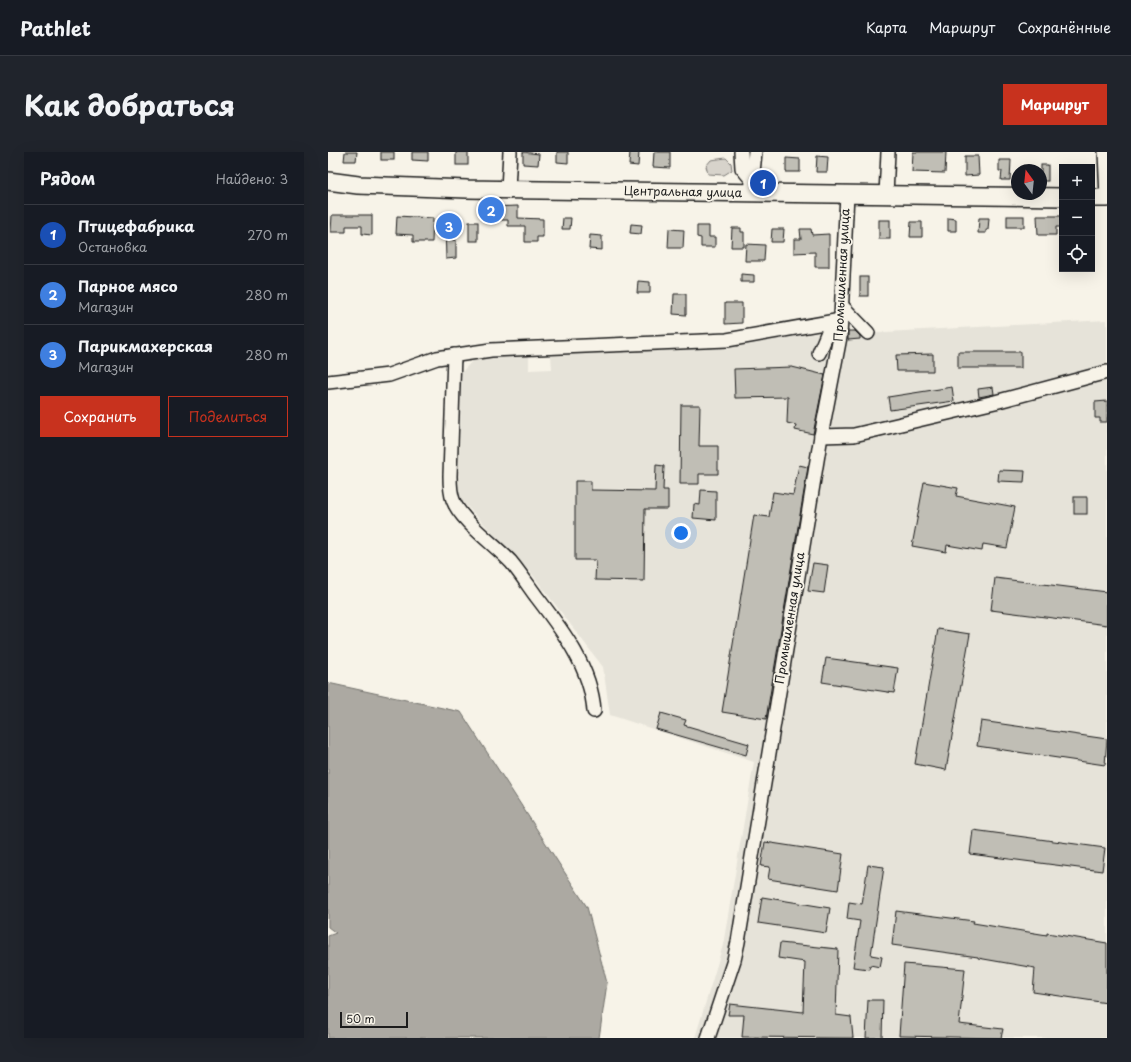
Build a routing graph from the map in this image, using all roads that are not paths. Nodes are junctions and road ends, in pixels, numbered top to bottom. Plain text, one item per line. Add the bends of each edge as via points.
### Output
1 (510, 152) edge
2 (741, 152) edge
3 (755, 152) edge
4 (888, 152) edge
5 (897, 152) edge
6 (1105, 152) edge
7 (886, 173) junction
8 (328, 181) edge
9 (752, 187) junction
10 (508, 189) junction
11 (847, 194) junction
12 (886, 194) junction
13 (1059, 197) edge
14 (1095, 198) edge
15 (1107, 198) edge
16 (842, 306) junction
17 (837, 321) junction
18 (868, 333) dead end
19 (819, 353) dead end
20 (454, 355) junction
21 (1107, 372) edge
22 (328, 382) edge
23 (821, 436) junction
24 (594, 711) dead end
25 (708, 1038) edge

1 - 10 street
2 - 9 street via 742,168
3 - 9 street
4 - 7 street
5 - 7 street
6 - 15 street
7 - 12 street
8 - 10 main road, Центральная улица via 358,185
9 - 10 main road, Центральная улица
9 - 11 main road, Центральная улица
11 - 12 main road, Центральная улица
11 - 16 street, Промышленная улица
12 - 13 main road, Центральная улица
14 - 15 main road
16 - 17 street, Промышленная улица
16 - 18 street
17 - 19 street
17 - 20 street via 688,346 491,350
17 - 23 street, Промышленная улица via 840,338
20 - 22 street via 389,375
20 - 24 street via 450,476 453,501 462,514 511,563 561,629 580,660 593,696
21 - 23 street via 995,402 854,435
23 - 25 street, Промышленная улица via 738,942

